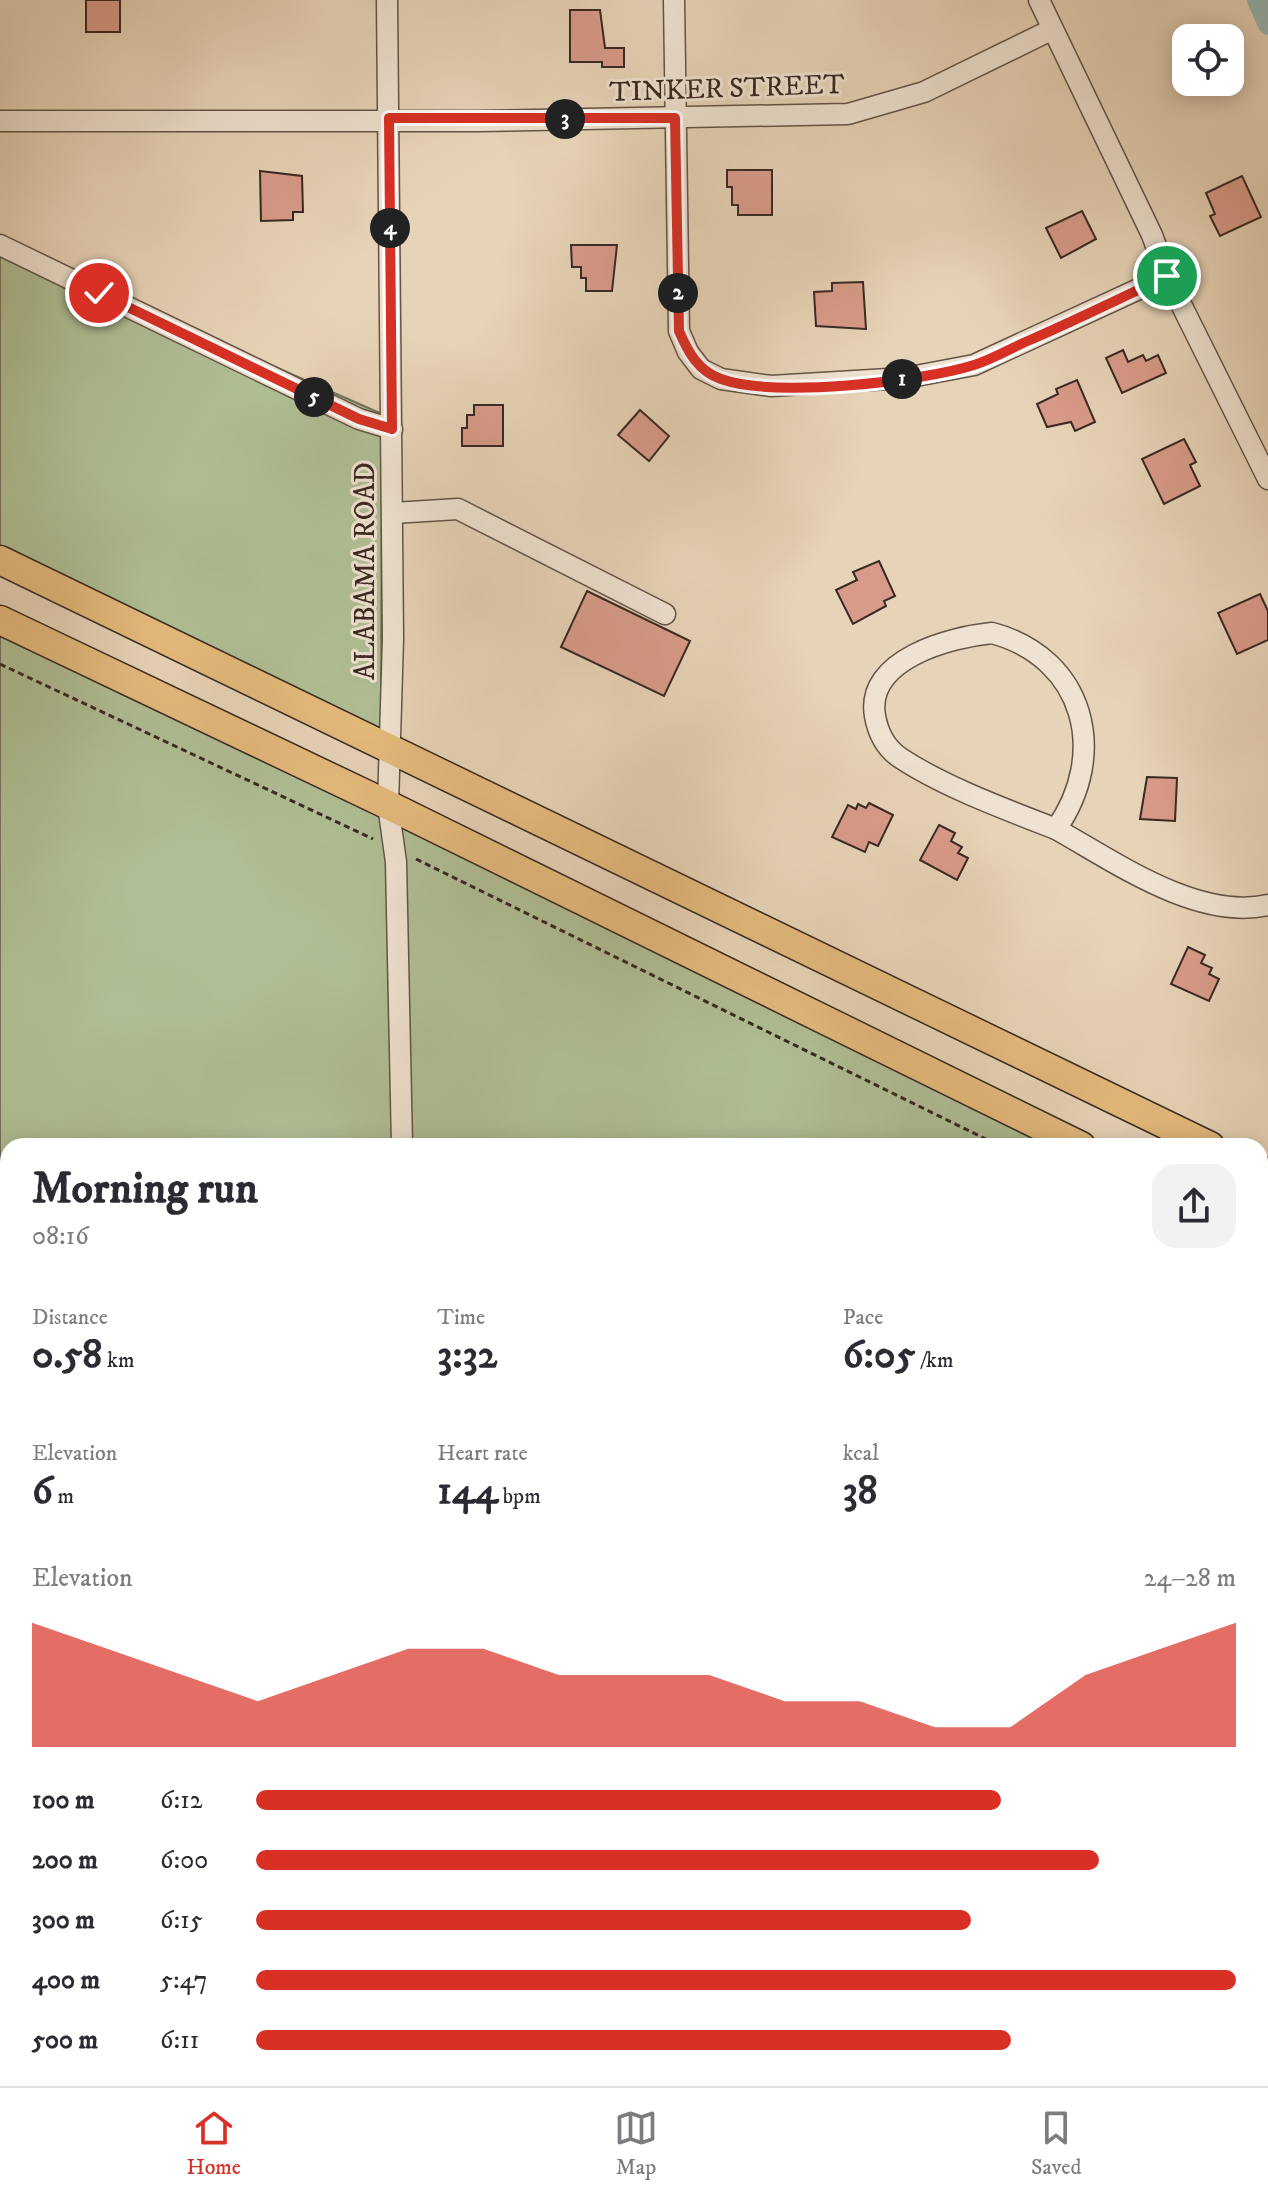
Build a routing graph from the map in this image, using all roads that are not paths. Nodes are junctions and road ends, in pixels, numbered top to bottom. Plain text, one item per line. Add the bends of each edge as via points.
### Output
1 (387, 0) edge
2 (674, 0) edge
3 (1039, 0) edge
4 (1051, 30) junction
5 (389, 118) junction
6 (675, 118) junction
7 (0, 121) edge
8 (0, 245) edge
9 (1167, 276) junction
10 (392, 429) junction
11 (1268, 479) edge
12 (393, 513) junction
13 (0, 560) edge
14 (665, 614) dead end
15 (0, 620) edge
16 (390, 749) junction
17 (388, 805) junction
18 (1056, 829) junction
19 (1268, 905) edge
20 (402, 1138) edge
21 (1065, 1138) edge
22 (1193, 1138) edge

1 - 5 street, ALABAMA ROAD
2 - 6 street
3 - 4 street
4 - 6 street, TINKER STREET via 924,92 875,109
4 - 9 street
5 - 6 street, TINKER STREET
5 - 7 street, TINKER STREET
5 - 10 street, ALABAMA ROAD
6 - 9 street via 679,331 701,369 721,379 771,386 829,385 974,365
8 - 10 street via 359,419
9 - 11 street
10 - 12 street, ALABAMA ROAD
12 - 14 street via 458,509
12 - 16 street, ALABAMA ROAD
13 - 16 highway
15 - 17 highway
16 - 17 street, ALABAMA ROAD
16 - 22 highway
17 - 20 street, ALABAMA ROAD via 396,862
17 - 21 highway
18 - 18 street via 898,756 878,733 873,707 892,670 913,655 960,636 992,633 1037,650 1068,689 1084,735 1079,786
18 - 19 street via 1196,900 1248,909

